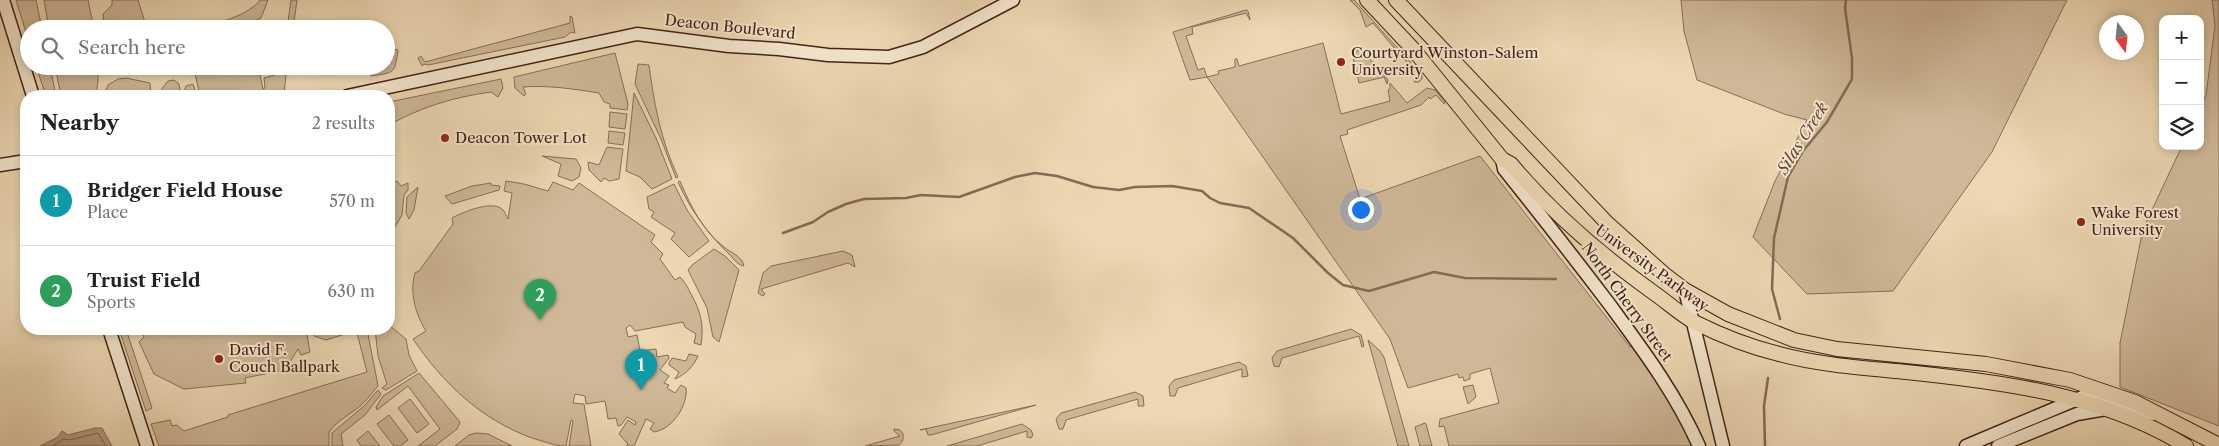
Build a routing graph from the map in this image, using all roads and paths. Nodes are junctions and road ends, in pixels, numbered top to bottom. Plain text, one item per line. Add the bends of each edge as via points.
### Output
1 (3, 0) edge
2 (1014, 0) edge
3 (1367, 0) edge
4 (1396, 0) edge
5 (20, 54) edge
6 (26, 75) edge
7 (31, 90) edge
8 (375, 90) edge
9 (1502, 159) junction
10 (20, 161) edge
11 (0, 165) edge
12 (1686, 290) junction
13 (1693, 321) junction
14 (110, 335) edge
15 (2078, 400) junction
16 (2106, 408) junction
17 (2161, 415) junction
18 (2219, 445) edge
19 (147, 446) edge
20 (1699, 446) edge
21 (1723, 446) edge
22 (1966, 446) edge
23 (1998, 446) edge
24 (2186, 446) edge

1 - 5 street
2 - 8 street, Deacon Boulevard via 923,47 889,57 729,46 637,34
3 - 9 main road, University Parkway via 1413,49
4 - 12 main road, University Parkway via 1607,222
6 - 7 street
9 - 13 main road, University Parkway via 1511,164 1542,200 1584,239
9 - 20 street, North Cherry Street via 1504,170 1648,357 1671,392
10 - 11 street
12 - 13 street
12 - 17 main road, University Parkway via 1735,318 1794,340 1850,351 1986,364 2044,374 2107,391
13 - 15 main road, University Parkway via 1764,350 1795,358 1991,381
13 - 21 street
14 - 19 street
15 - 16 main road, University Parkway
15 - 17 street via 2094,396 2142,413
15 - 22 street
16 - 23 street via 2077,414
16 - 24 main road, University Parkway
17 - 18 main road, University Parkway

